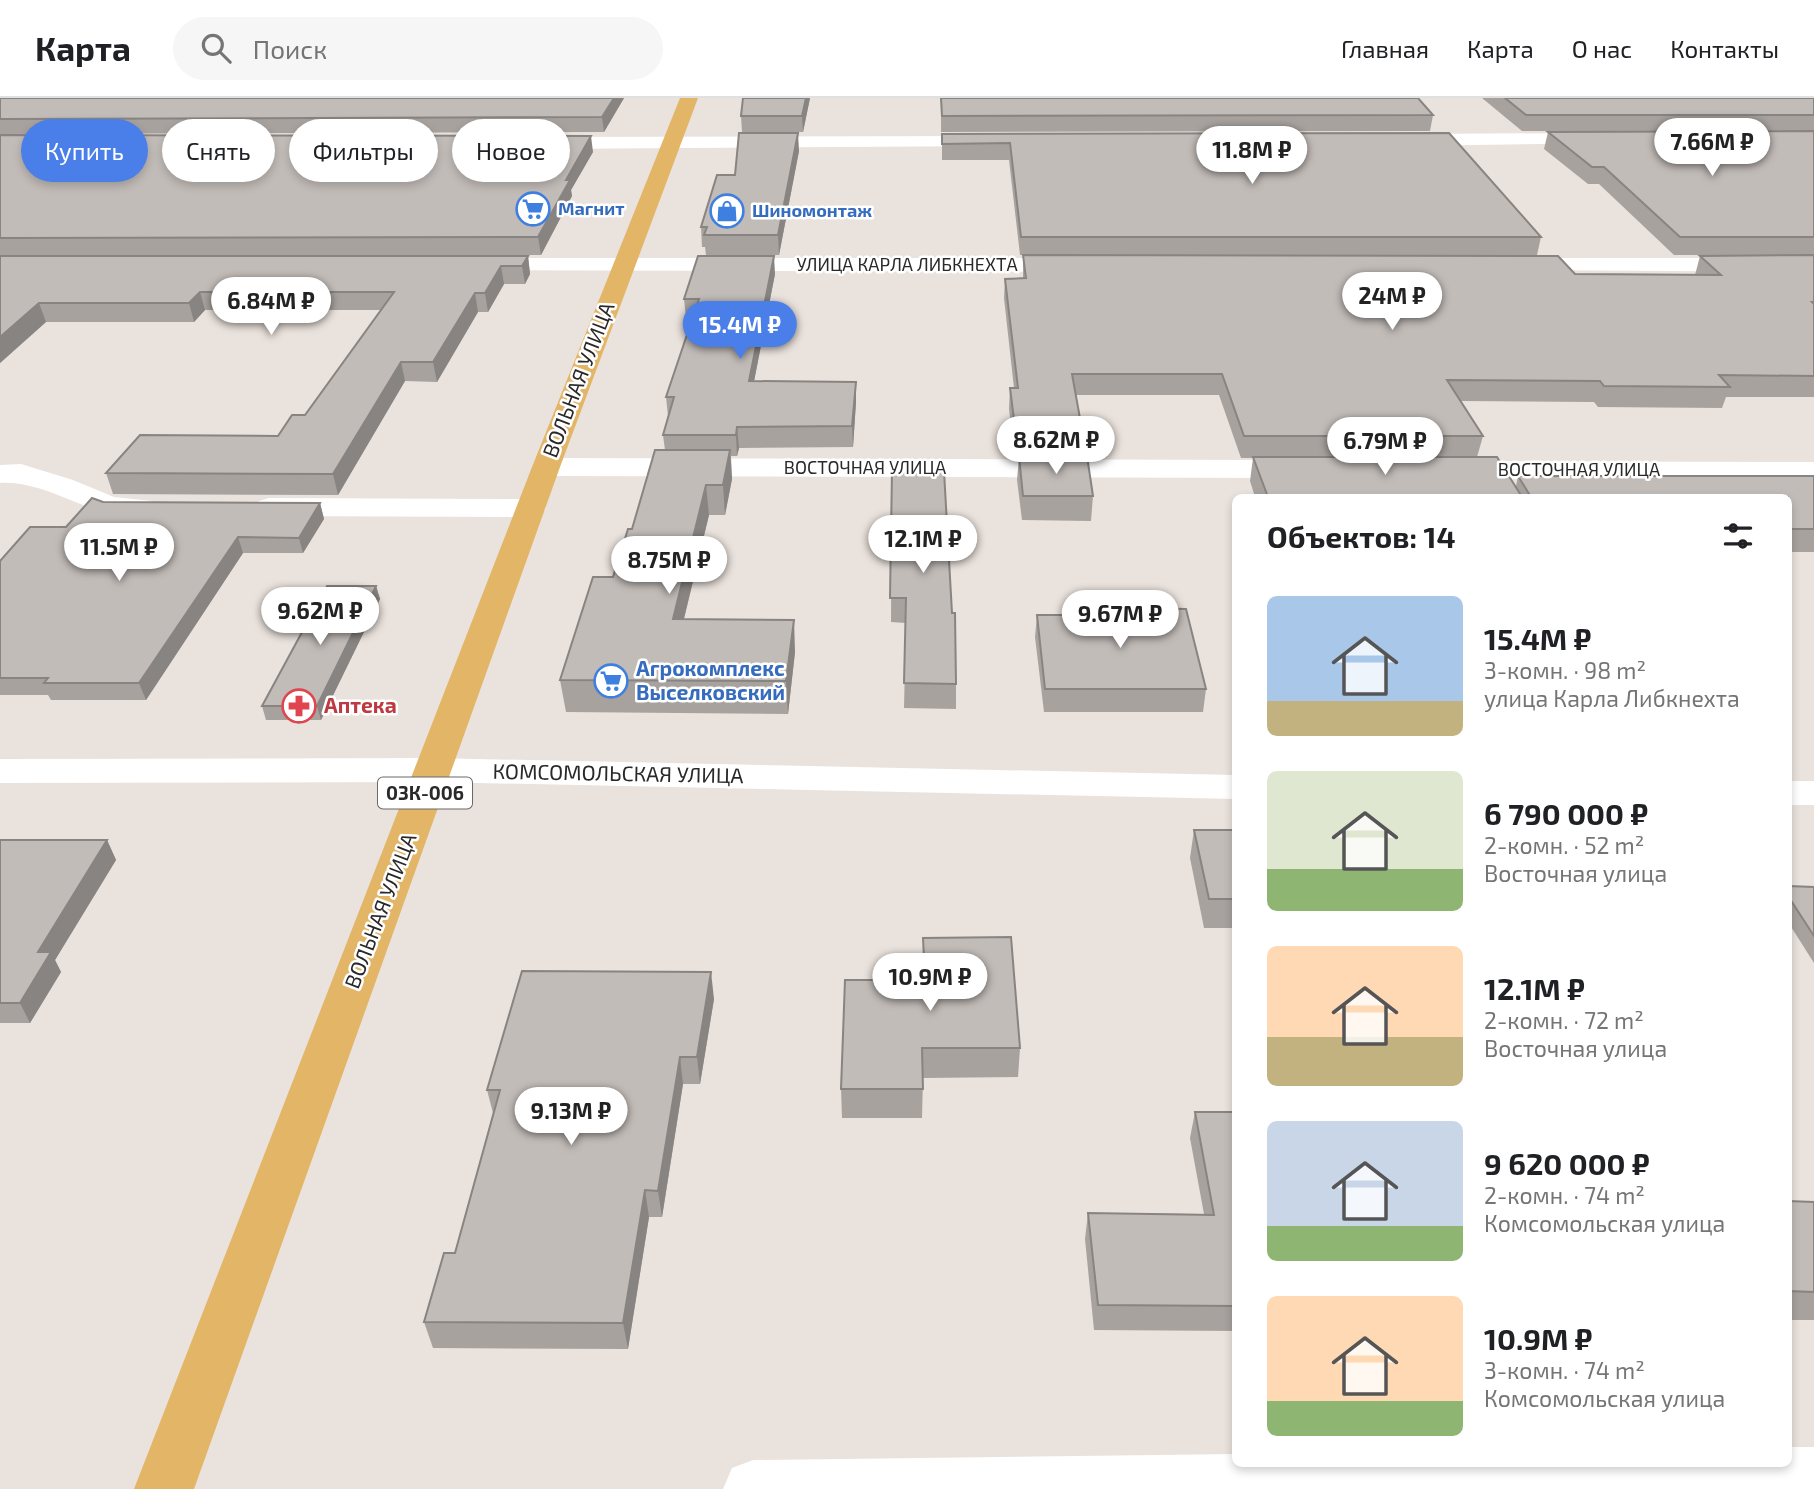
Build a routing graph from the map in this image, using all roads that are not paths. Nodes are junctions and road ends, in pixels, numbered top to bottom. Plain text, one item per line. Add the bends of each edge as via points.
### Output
1 (689, 98) edge
2 (1619, 139) edge
3 (1381, 140) edge
4 (1018, 142) edge
5 (570, 143) edge
6 (669, 143) junction
7 (456, 265) edge
8 (622, 265) junction
9 (1093, 265) edge
10 (1495, 265) edge
11 (1814, 265) edge
12 (546, 467) junction
13 (1326, 469) edge
14 (1424, 469) edge
15 (1814, 471) edge
16 (0, 474) edge
17 (164, 507) edge
18 (246, 507) edge
19 (531, 508) junction
20 (433, 770) junction
21 (0, 771) edge
22 (1232, 787) edge
23 (1792, 793) edge
24 (1814, 793) edge
25 (1814, 1476) edge
26 (164, 1489) edge
27 (752, 1489) edge

1 - 6 main road, ВОЛЬНАЯ УЛИЦА / 03К-006
2 - 3 street
4 - 6 street
5 - 6 street
6 - 8 main road, ВОЛЬНАЯ УЛИЦА / 03К-006
7 - 8 street, УЛИЦА КАРЛА ЛИБКНЕХТА
8 - 9 street, УЛИЦА КАРЛА ЛИБКНЕХТА
8 - 12 main road, ВОЛЬНАЯ УЛИЦА / 03К-006
10 - 11 street
12 - 13 street, ВОСТОЧНАЯ УЛИЦА
12 - 19 main road, ВОЛЬНАЯ УЛИЦА / 03К-006
14 - 15 street, ВОСТОЧНАЯ УЛИЦА
16 - 17 street via 21,473 110,506
18 - 19 street
19 - 20 main road, ВОЛЬНАЯ УЛИЦА / 03К-006
20 - 21 street, КОМСОМОЛЬСКАЯ УЛИЦА
20 - 22 street, КОМСОМОЛЬСКАЯ УЛИЦА
20 - 26 main road, ВОЛЬНАЯ УЛИЦА / 03К-006
23 - 24 street
25 - 27 street

